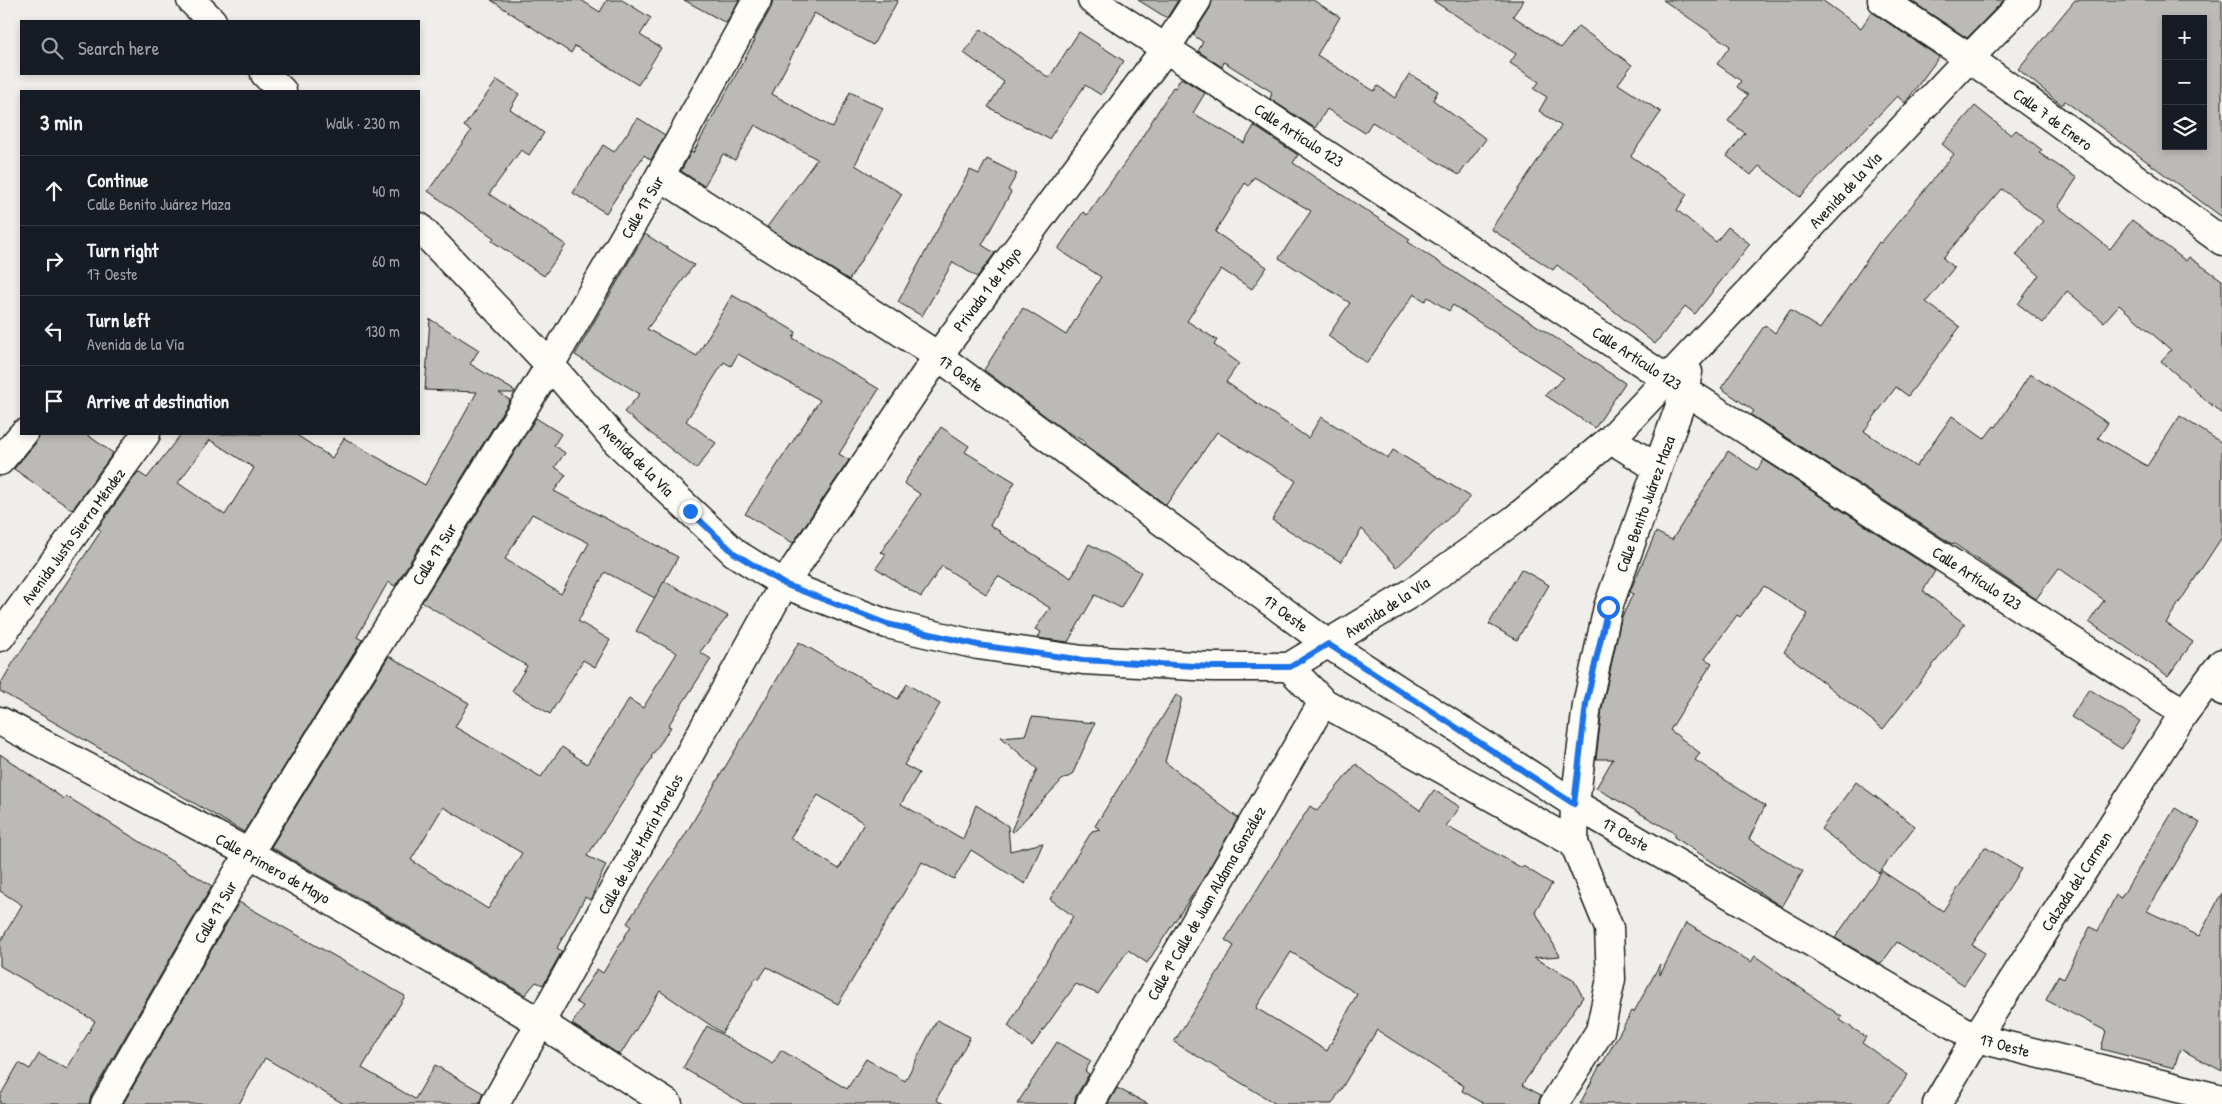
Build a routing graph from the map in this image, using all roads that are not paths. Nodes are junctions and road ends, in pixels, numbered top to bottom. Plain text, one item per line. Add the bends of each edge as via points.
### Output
1 (191, 0) edge
2 (757, 0) edge
3 (1092, 0) edge
4 (1197, 0) edge
5 (1882, 0) edge
6 (2026, 0) edge
7 (211, 20) edge
8 (1166, 48) junction
9 (1969, 58) junction
10 (266, 75) edge
11 (281, 90) edge
12 (660, 176) junction
13 (422, 233) edge
14 (2222, 241) edge
15 (938, 356) junction
16 (550, 365) junction
17 (1676, 384) junction
18 (22, 435) edge
19 (145, 435) edge
20 (1611, 439) junction
21 (0, 461) edge
22 (1657, 468) junction
23 (784, 584) junction
24 (0, 637) edge
25 (1328, 644) junction
26 (1290, 667) junction
27 (2217, 680) edge
28 (1323, 702) junction
29 (2184, 712) junction
30 (0, 721) edge
31 (1574, 804) junction
32 (1574, 843) junction
33 (249, 854) junction
34 (541, 1023) junction
35 (1976, 1038) junction
36 (2222, 1099) edge
37 (104, 1104) edge
38 (495, 1104) edge
39 (668, 1104) edge
40 (1090, 1104) edge
41 (1554, 1104) edge
42 (1937, 1104) edge

1 - 7 street
2 - 12 street, Calle 17 Sur
3 - 8 street, Calle Artículo 123
4 - 8 street, Privada 1 de Mayo
5 - 9 street, Calle 7 de Enero
6 - 9 street, Avenida de la Vía
8 - 15 street, Privada 1 de Mayo
8 - 17 street, Calle Artículo 123
9 - 14 street, Calle 7 de Enero
9 - 17 street, Avenida de la Vía via 1691,353
10 - 11 street
12 - 15 street, 17 Oeste
12 - 16 street, Calle 17 Sur
13 - 16 street, Avenida de la Vía
15 - 23 street, Privada 1 de Mayo
15 - 25 street, 17 Oeste
16 - 23 street, Avenida de la Vía via 617,442 734,553
16 - 33 street, Calle 17 Sur
17 - 20 street, Avenida de la Vía
17 - 22 street, Calle Benito Juárez Maza
17 - 29 street, Calle Artículo 123
18 - 21 street
19 - 24 street, Avenida Justo Sierra Méndez
20 - 22 street
20 - 25 street, Avenida de la Vía via 1514,520 1413,592
22 - 31 street, Calle Benito Juárez Maza via 1608,607 1586,704
23 - 26 street, Avenida de la Vía via 887,624 978,645 1083,660 1213,667
23 - 34 street, Calle de José María Morelos
25 - 26 street, Avenida de la Vía
25 - 31 street, 17 Oeste
26 - 28 street
27 - 29 street, Calzada del Carmen
28 - 32 street
28 - 40 street, Calle 1ª Calle de Juan Aldama González
29 - 35 street, Calzada del Carmen
30 - 33 street, Calle Primero de Mayo
31 - 32 street, Calle Benito Juárez Maza
31 - 35 street, 17 Oeste
32 - 41 street, Calle Benito Juárez Maza via 1609,928 1611,979 1600,1031
33 - 34 street, Calle Primero de Mayo
33 - 37 street, Calle 17 Sur
34 - 38 street, Calle de José María Morelos
34 - 39 street, Calle Primero de Mayo
35 - 36 street, 17 Oeste
35 - 42 street, Calzada del Carmen

